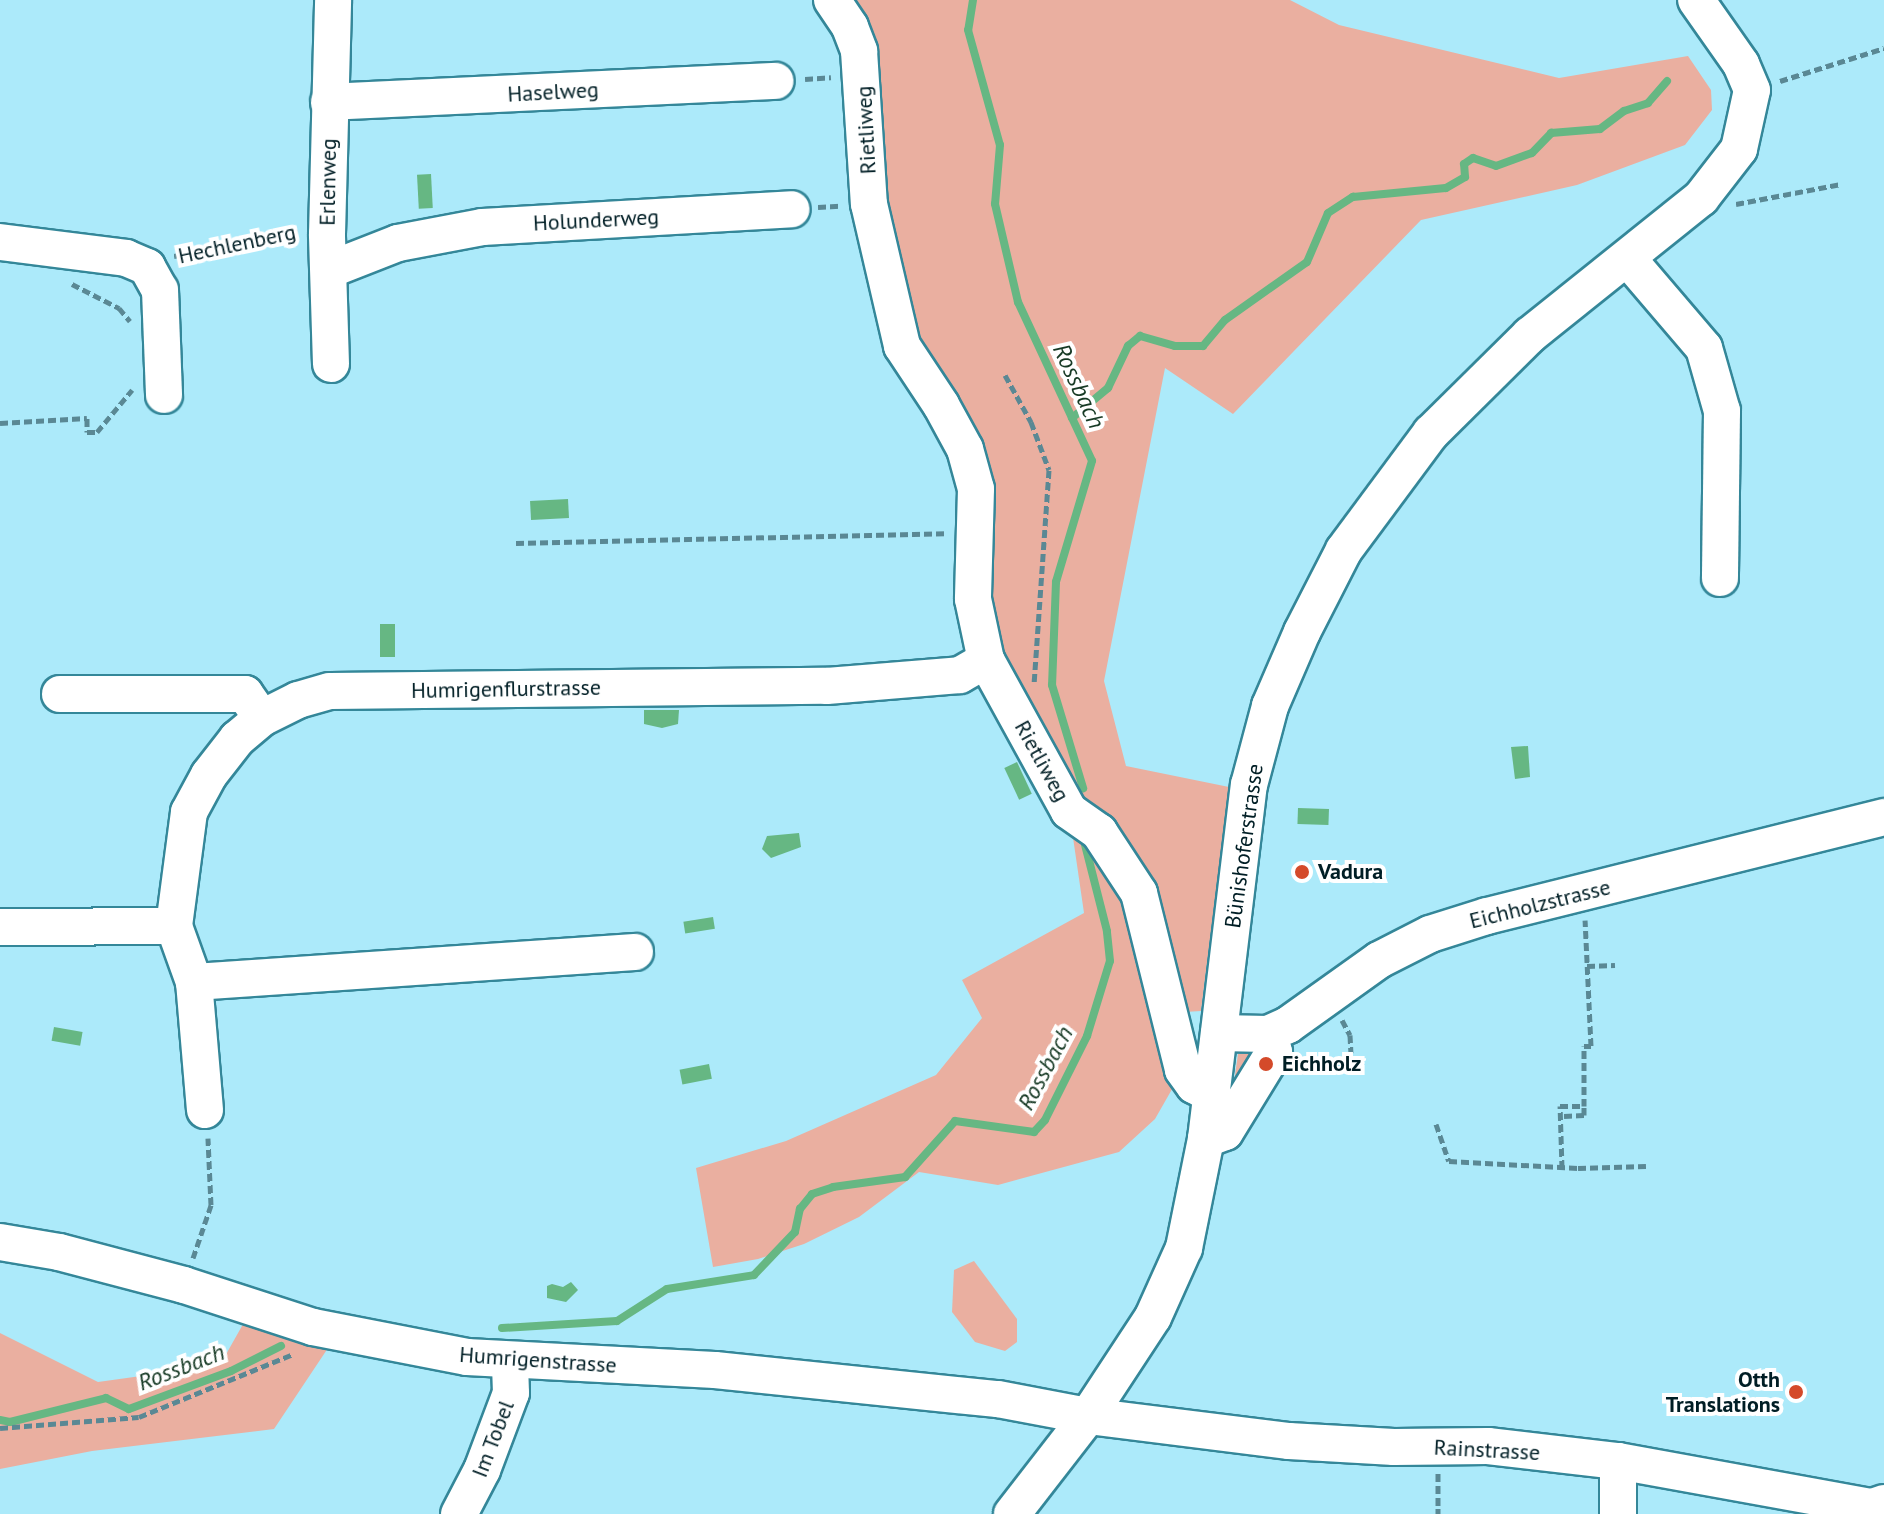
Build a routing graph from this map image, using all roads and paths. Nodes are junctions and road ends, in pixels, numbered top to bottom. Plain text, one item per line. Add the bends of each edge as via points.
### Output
1 (333, 0) edge
2 (832, 0) edge
3 (1696, 0) edge
4 (1884, 48) edge
5 (864, 75) junction
6 (776, 81) joint
7 (1752, 90) junction
8 (329, 102) junction
9 (1841, 184) dead end
10 (869, 204) junction
11 (1734, 204) dead end
12 (791, 209) joint
13 (327, 234) junction
14 (0, 242) edge
15 (1628, 259) junction
16 (147, 267) junction
17 (329, 270) junction
18 (63, 281) dead end
19 (135, 328) dead end
20 (331, 364) dead end
21 (1005, 375) dead end
22 (150, 388) joint
23 (0, 423) edge
24 (975, 532) junction
25 (516, 543) dead end
26 (1720, 578) dead end
27 (986, 660) junction
28 (60, 694) dead end
29 (1034, 694) dead end
30 (262, 718) junction
31 (1884, 817) edge
32 (1584, 912) dead end
33 (174, 926) junction
34 (0, 927) edge
35 (635, 952) dead end
36 (1615, 965) dead end
37 (1587, 966) junction
38 (194, 982) junction
39 (1338, 1013) dead end
40 (1219, 1033) junction
41 (1268, 1034) junction
42 (1351, 1053) dead end
43 (1212, 1095) junction
44 (1584, 1106) junction
45 (205, 1110) joint
46 (1564, 1116) dead end
47 (1436, 1124) dead end
48 (1216, 1135) junction
49 (1646, 1166) dead end
50 (1562, 1168) junction
51 (0, 1242) edge
52 (193, 1258) dead end
53 (313, 1327) junction
54 (510, 1360) junction
55 (1088, 1416) junction
56 (0, 1428) edge
57 (1438, 1460) dead end
58 (1618, 1461) junction
59 (1884, 1503) edge
60 (459, 1514) edge
61 (1012, 1514) edge
62 (1438, 1514) edge
63 (1618, 1514) edge

1 - 8 street, Erlenweg
2 - 5 street, Rietliweg via 850,27
3 - 7 street via 1741,64
4 - 7 path
5 - 6 path
5 - 10 street, Rietliweg
6 - 8 street, Haselweg
7 - 15 street, Bünishoferstrasse via 1739,149 1701,198
8 - 13 street, Erlenweg
9 - 11 path
10 - 12 path
10 - 24 street, Rietliweg via 902,346 965,449 976,489
12 - 17 street, Holunderweg via 483,227 398,243
13 - 16 path, Hechlenberg via 304,230 175,255
13 - 17 street, Erlenweg
14 - 16 street, Hechlenberg via 126,258
15 - 26 street via 1704,348 1719,398
15 - 40 street, Bünishoferstrasse via 1530,335 1431,433 1344,550 1270,706 1253,772
16 - 22 street, Hechlenberg via 160,290
17 - 20 street, Erlenweg
18 - 19 path via 119,308
21 - 29 path via 1049,470
22 - 23 path via 127,400 97,432 87,432 87,418
24 - 25 path
24 - 27 street, Rietliweg via 973,599
27 - 30 street, Humrigenflurstrasse via 960,675 827,686 330,691
27 - 43 street, Rietliweg via 1069,811 1099,832 1139,893 1183,1070 1194,1085
28 - 30 street via 245,694
30 - 33 street, Humrigenflurstrasse via 218,763 189,812
31 - 41 street, Eichholzstrasse via 1430,934 1379,960 1310,1011
32 - 37 path
33 - 34 street
33 - 38 street, Humrigenflurstrasse
35 - 38 street
36 - 37 path
37 - 44 path via 1591,1046 1584,1046
38 - 45 street, Humrigenflurstrasse
39 - 42 path via 1350,1035
40 - 41 street, Eichholzstrasse
40 - 43 street, Bünishoferstrasse
41 - 48 street via 1274,1052
43 - 48 street, Bünishoferstrasse
44 - 46 path via 1584,1115
44 - 50 path via 1560,1106
45 - 52 path via 211,1205
47 - 50 path via 1449,1161
48 - 55 street, Bünishoferstrasse via 1184,1248 1153,1317
49 - 50 path
51 - 53 street, Humrigenstrasse via 184,1285
53 - 54 street, Humrigenstrasse via 467,1357
53 - 56 path via 305,1349 139,1417
54 - 55 street, Humrigenstrasse via 715,1370 998,1399
54 - 60 street, Im Tobel via 511,1393
55 - 58 street, Rainstrasse via 1289,1441 1488,1446
55 - 61 street, Bünishoferstrasse
57 - 62 path
58 - 59 street, Rainstrasse via 1872,1507
58 - 63 street

